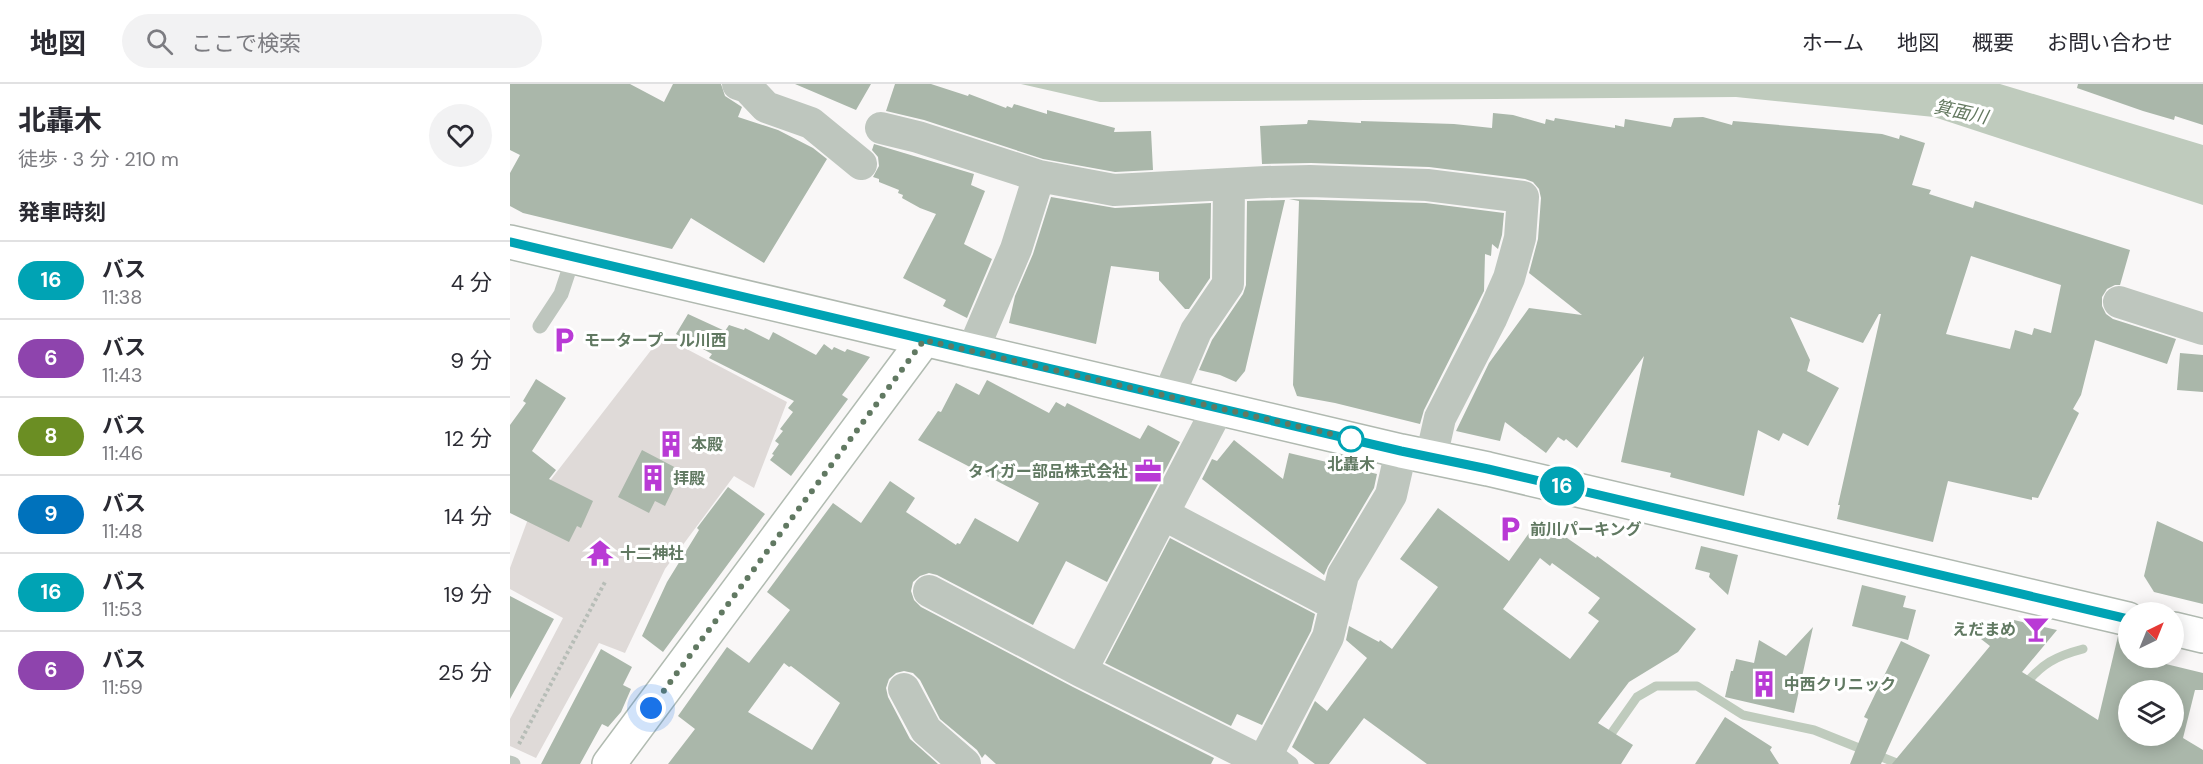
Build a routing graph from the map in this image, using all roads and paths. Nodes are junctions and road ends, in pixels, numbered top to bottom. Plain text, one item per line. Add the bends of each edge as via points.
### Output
1 (738, 84) edge
2 (881, 128) dead end
3 (861, 164) dead end
4 (1039, 176) junction
5 (1229, 184) junction
6 (510, 242) edge
7 (573, 258) junction
8 (2119, 302) dead end
9 (540, 326) dead end
10 (2203, 329) edge
11 (924, 340) junction
12 (972, 352) junction
13 (1169, 395) junction
14 (1218, 408) junction
15 (1416, 454) junction
16 (1163, 514) junction
17 (605, 582) dead end
18 (929, 591) dead end
19 (1336, 605) junction
20 (2118, 617) edge
21 (2184, 631) edge
22 (2203, 636) edge
23 (1081, 671) junction
24 (904, 689) dead end
25 (513, 759) edge
26 (1271, 760) edge
27 (609, 764) edge
28 (965, 764) edge

1 - 3 street via 747,87 766,107 811,123
2 - 4 street
4 - 5 street via 1114,190
4 - 12 street via 1016,249
5 - 13 street via 1228,284 1196,331
5 - 15 street via 1310,181 1418,185 1523,197 1520,238 1509,278 1440,418
6 - 7 main road
7 - 9 lane via 561,294
7 - 11 main road
8 - 10 street
11 - 12 main road
11 - 27 main road
12 - 13 main road
13 - 14 main road
14 - 15 main road
14 - 16 street
15 - 19 street via 1343,575
15 - 20 main road
16 - 19 street
16 - 23 street
17 - 25 path
18 - 23 street
19 - 26 street via 1328,638
21 - 22 main road
23 - 26 street
24 - 28 street via 926,730

